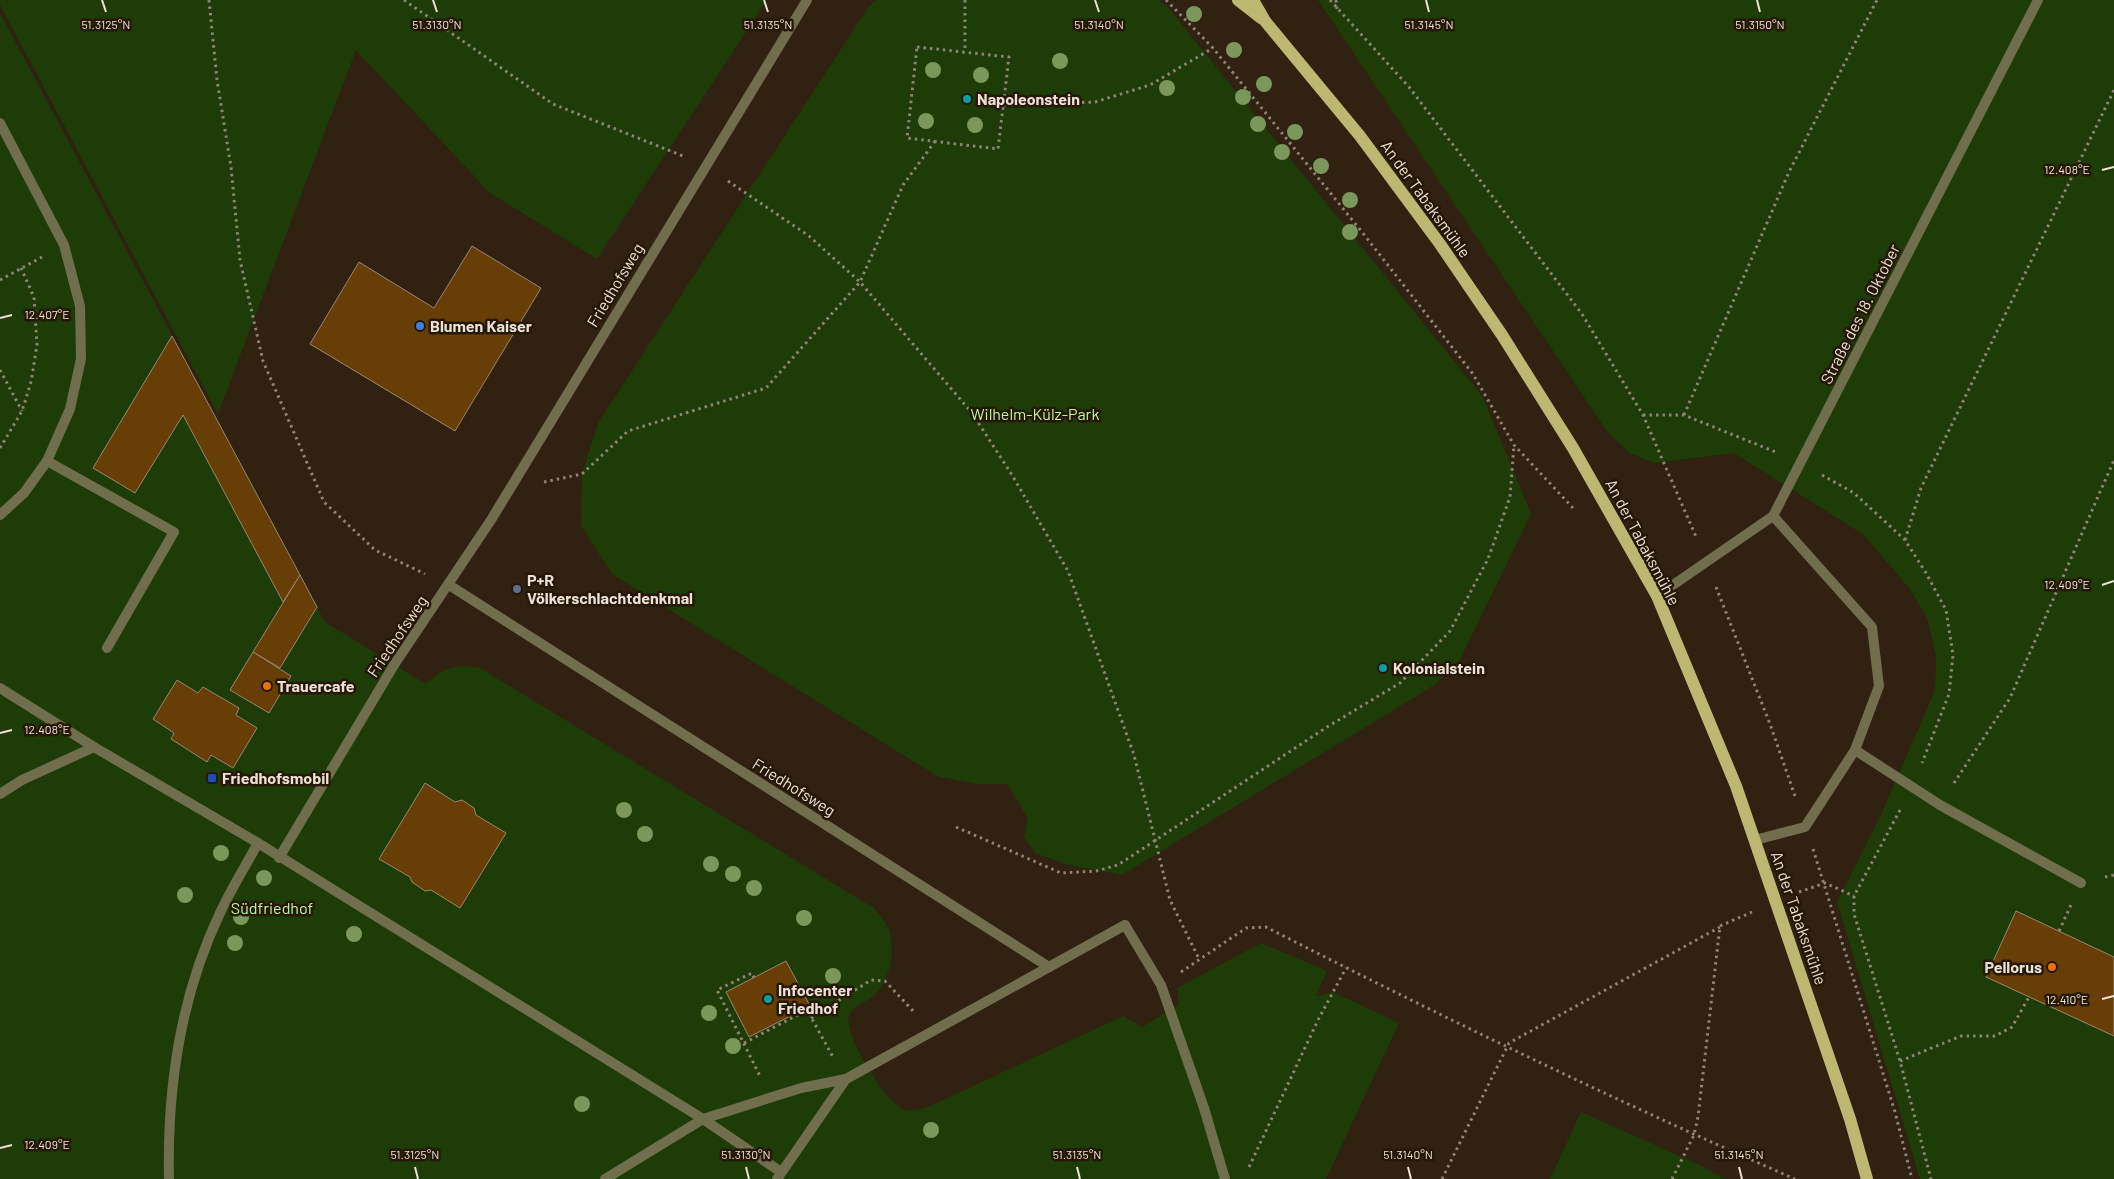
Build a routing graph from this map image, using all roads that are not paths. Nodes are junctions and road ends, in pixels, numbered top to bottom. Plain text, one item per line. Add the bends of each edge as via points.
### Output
1 (807, 0) edge
2 (1238, 0) edge
3 (1253, 0) edge
4 (2038, 0) edge
5 (1265, 21) junction
6 (0, 123) edge
7 (47, 461) junction
8 (0, 515) edge
9 (1773, 516) junction
10 (448, 585) junction
11 (1657, 596) junction
12 (107, 648) dead end
13 (0, 688) edge
14 (94, 747) junction
15 (1855, 750) junction
16 (0, 794) edge
17 (1755, 840) junction
18 (258, 843) junction
19 (279, 858) junction
20 (2081, 883) dead end
21 (1049, 967) junction
22 (846, 1079) junction
23 (703, 1119) junction
24 (779, 1176) edge
25 (169, 1179) edge
26 (606, 1179) edge
27 (769, 1179) edge
28 (1225, 1179) edge
29 (1867, 1179) edge

1 - 10 street, Friedhofsweg
2 - 5 main road, An der Tabaksmühle
3 - 5 main road, An der Tabaksmühle
4 - 9 street, Straße des 18. Oktober
5 - 11 main road, An der Tabaksmühle via 1360,136 1440,244 1573,448
6 - 7 street via 64,244 80,306 81,359 70,409
7 - 8 street via 24,493
7 - 12 street via 174,532
9 - 11 street, Straße des 18. Oktober
9 - 15 street via 1872,627 1879,686
10 - 19 street, Friedhofsweg via 394,665
10 - 21 street, Friedhofsweg
11 - 17 main road, An der Tabaksmühle
13 - 14 street
14 - 16 street via 22,780
14 - 18 street
15 - 17 street via 1805,827
15 - 20 street via 1940,805
17 - 29 main road, An der Tabaksmühle via 1847,1110
18 - 19 street
18 - 25 street via 220,914 190,990 175,1057 168,1126
19 - 23 street
21 - 22 street
21 - 28 street via 1125,925 1161,985
22 - 23 street via 801,1088
22 - 24 street
23 - 24 street
23 - 26 street
24 - 27 street

